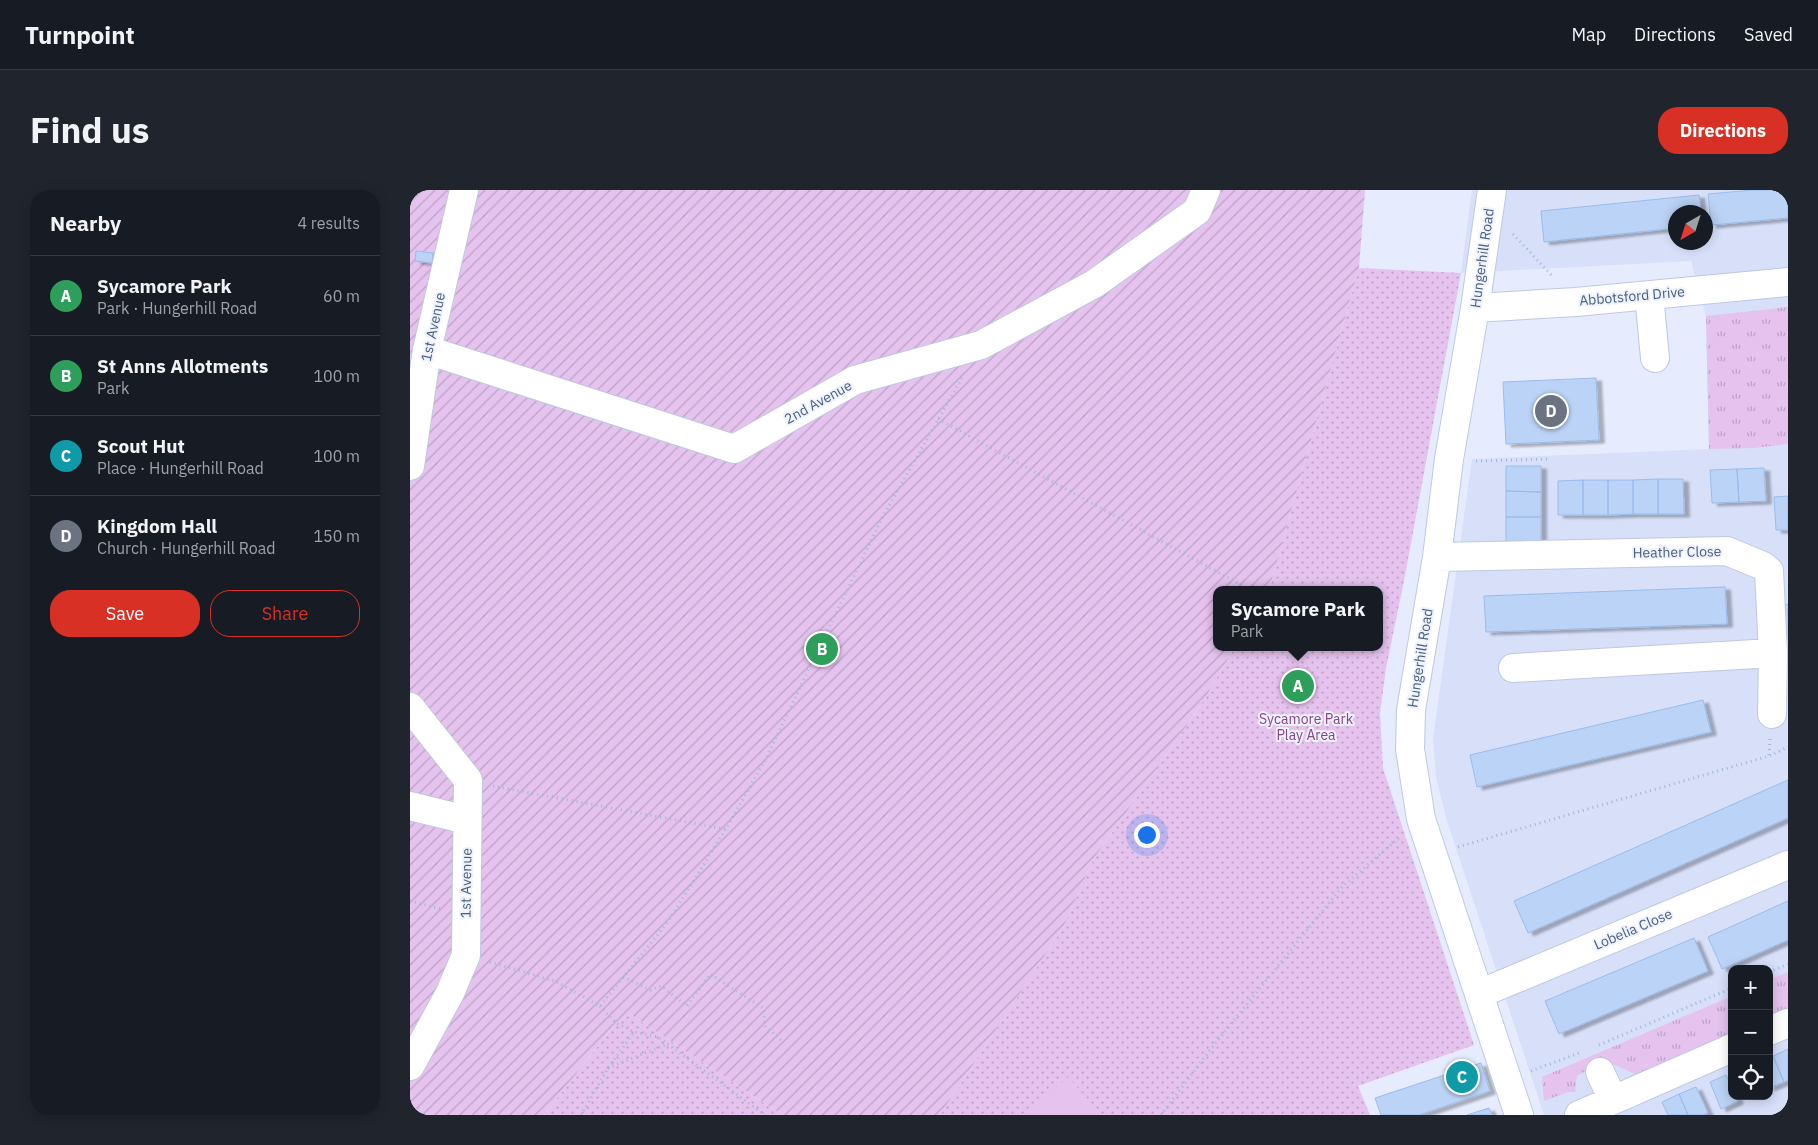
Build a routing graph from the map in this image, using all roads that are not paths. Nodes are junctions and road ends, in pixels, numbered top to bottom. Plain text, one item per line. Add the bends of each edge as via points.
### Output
1 (464, 190) edge
2 (1206, 190) edge
3 (1490, 199) edge
4 (1788, 282) edge
5 (1649, 295) junction
6 (1476, 308) junction
7 (427, 350) junction
8 (1655, 358) dead end
9 (410, 466) edge
10 (1437, 557) junction
11 (1774, 653) junction
12 (1513, 668) dead end
13 (410, 707) edge
14 (1772, 714) dead end
15 (410, 806) edge
16 (467, 820) junction
17 (1788, 865) edge
18 (1478, 994) junction
19 (1788, 1023) edge
20 (1773, 1029) edge
21 (1728, 1050) edge
22 (1591, 1057) road end
23 (410, 1066) edge
24 (1613, 1100) junction
25 (1519, 1115) edge
26 (1579, 1115) edge

1 - 7 street, 1st Avenue
2 - 7 street, 2nd Avenue via 1197,211 1094,284 980,345 855,380 734,449
3 - 6 street, Hungerhill Road
4 - 5 street, Abbotsford Drive
5 - 6 street, Abbotsford Drive
5 - 8 street
6 - 10 street, Hungerhill Road via 1449,459
7 - 9 street, 1st Avenue
10 - 11 street, Heather Close via 1727,551 1769,571
10 - 18 street, Hungerhill Road via 1411,710 1410,750 1421,819
11 - 12 street
11 - 14 street, Heather Close
13 - 16 street, 1st Avenue via 468,780
15 - 16 street
16 - 23 street, 1st Avenue via 466,955 450,993
17 - 18 street, Lobelia Close
18 - 25 street, Hungerhill Road
19 - 20 street
21 - 24 street
22 - 24 street
24 - 26 street

